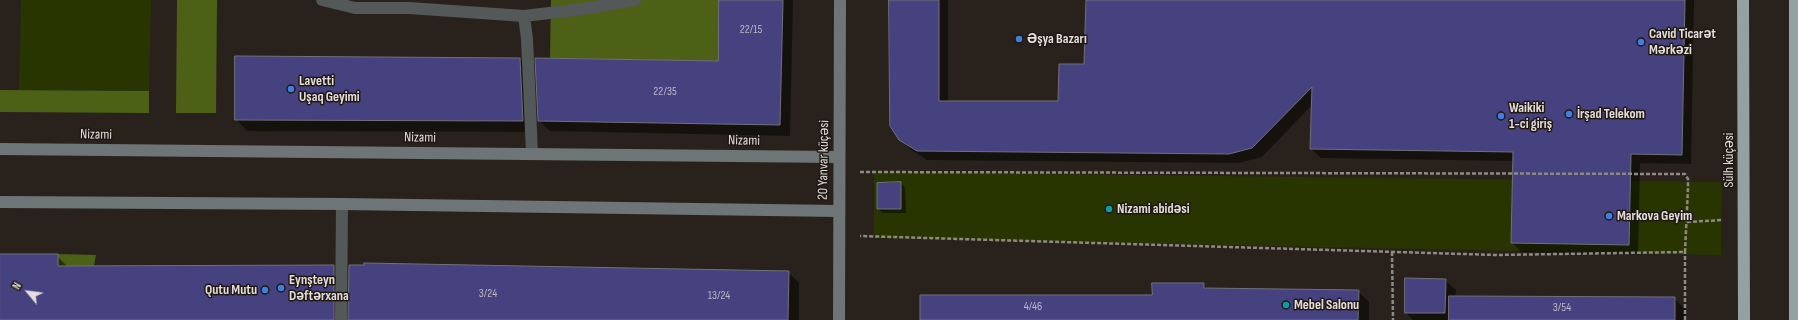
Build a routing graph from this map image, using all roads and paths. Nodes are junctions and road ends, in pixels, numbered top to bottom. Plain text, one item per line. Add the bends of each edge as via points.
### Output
1 (322, 0) edge
2 (635, 0) edge
3 (840, 0) edge
4 (1743, 0) edge
5 (1795, 0) edge
6 (524, 16) junction
7 (0, 149) edge
8 (532, 154) junction
9 (839, 157) junction
10 (839, 172) junction
11 (0, 202) edge
12 (342, 204) junction
13 (838, 211) junction
14 (1744, 220) junction
15 (1687, 222) junction
16 (838, 235) junction
17 (1392, 252) junction
18 (1685, 252) junction
19 (1796, 266) edge
20 (342, 320) edge
21 (839, 320) edge
22 (1392, 320) edge
23 (1685, 320) edge
24 (1744, 320) edge
25 (1795, 320) edge

1 - 6 lane via 355,8 409,8
2 - 6 lane
3 - 9 street, 20 Yanvar küçəsi
4 - 14 highway, Sülh küçəsi
5 - 19 highway
6 - 8 lane
7 - 8 street, Nizami
8 - 9 street, Nizami
9 - 10 street, 20 Yanvar küçəsi
10 - 13 street, 20 Yanvar küçəsi
10 - 15 path via 1686,174
11 - 12 street
12 - 13 street
12 - 20 lane
13 - 16 street, 20 Yanvar küçəsi
14 - 15 path
14 - 24 highway, Sülh küçəsi
15 - 18 path
16 - 17 path
16 - 21 street, 20 Yanvar küçəsi
17 - 18 path via 1497,255
17 - 22 path
18 - 23 path
19 - 25 highway

